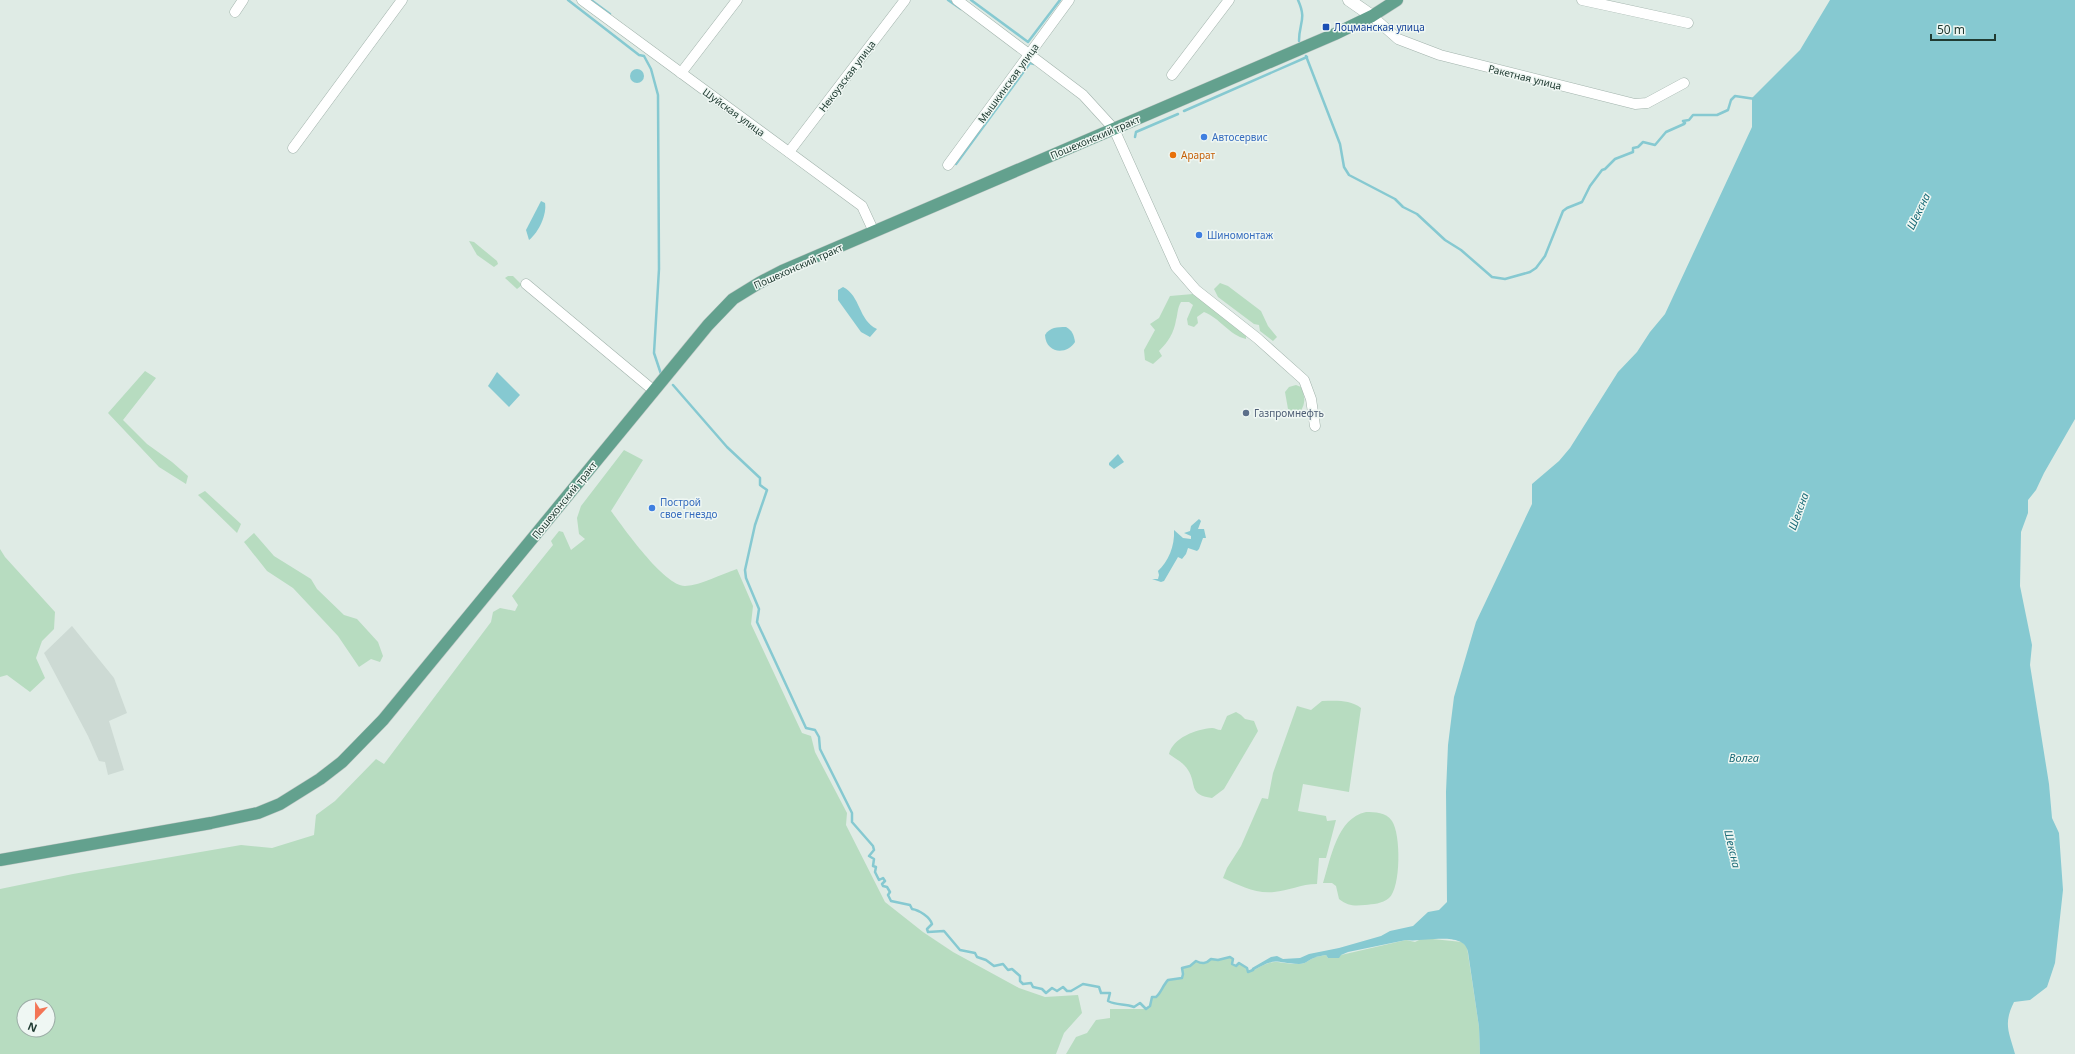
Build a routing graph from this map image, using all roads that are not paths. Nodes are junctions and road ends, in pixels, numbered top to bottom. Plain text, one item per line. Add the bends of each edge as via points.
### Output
1 (243, 0) edge
2 (402, 0) edge
3 (582, 0) edge
4 (737, 0) edge
5 (905, 0) edge
6 (958, 0) edge
7 (1069, 0) edge
8 (1229, 0) edge
9 (1349, 0) edge
10 (1397, 0) edge
11 (1582, 0) edge
12 (235, 12) dead end
13 (1372, 16) junction
14 (1688, 23) dead end
15 (1029, 54) junction
16 (681, 73) junction
17 (1172, 75) dead end
18 (1684, 83) dead end
19 (1114, 129) junction
20 (293, 148) dead end
21 (789, 152) junction
22 (948, 165) dead end
23 (874, 232) junction
24 (526, 284) dead end
25 (653, 390) junction
26 (1315, 426) dead end
27 (0, 860) edge

1 - 12 street
2 - 20 street
3 - 16 street, Шуйская улица
4 - 16 street
5 - 21 street, Некоузская улица
6 - 15 street
7 - 15 street, Мышкинская улица
8 - 17 street
9 - 13 street
10 - 13 main road, Пошехонский тракт
11 - 14 street
13 - 18 street, Ракетная улица via 1398,39 1440,55 1635,104 1647,103
13 - 19 main road, Пошехонский тракт via 1336,34
15 - 19 street via 1083,95
15 - 22 street, Мышкинская улица
16 - 21 street, Шуйская улица
19 - 23 main road, Пошехонский тракт
19 - 26 street via 1176,266 1196,290 1257,338 1304,380 1311,399
21 - 23 street, Шуйская улица via 862,206
23 - 25 main road, Пошехонский тракт via 782,271 733,299
24 - 25 street
25 - 27 main road, Пошехонский тракт via 383,720 342,762 320,780 288,800 239,818

